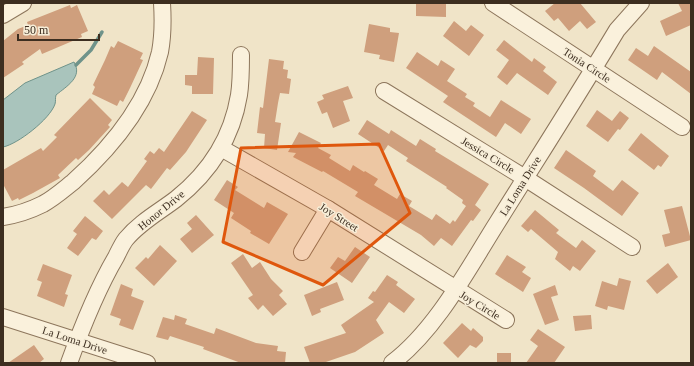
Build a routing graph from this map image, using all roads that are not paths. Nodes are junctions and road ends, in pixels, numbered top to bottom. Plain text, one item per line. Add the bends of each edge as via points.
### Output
1 (23, 3) edge
2 (162, 3) edge
3 (493, 3) edge
4 (641, 3) edge
5 (3, 15) edge
6 (241, 55) dead end
7 (594, 69) junction
8 (384, 91) dead end
9 (682, 127) dead end
10 (221, 148) junction
11 (525, 178) junction
12 (328, 209) junction
13 (3, 218) edge
14 (632, 247) dead end
15 (302, 252) dead end
16 (455, 289) junction
17 (3, 318) edge
18 (506, 320) dead end
19 (77, 340) junction
20 (69, 363) edge
21 (147, 363) edge
22 (392, 363) edge

1 - 5 street
2 - 13 street via 162,36 153,75 122,131 103,153 55,197 32,209
3 - 7 street, Tonia Circle
4 - 7 street, La Loma Drive via 617,30
6 - 10 street, Honor Drive via 240,94 230,131
7 - 9 street, Tonia Circle
7 - 11 street, La Loma Drive
8 - 11 street, Jessica Circle
10 - 12 street, Joy Street
10 - 19 street, Honor Drive via 202,175 126,239 105,276
11 - 14 street, Jessica Circle
11 - 16 street, La Loma Drive
12 - 15 street
12 - 16 street, Joy Street
16 - 18 street, Joy Circle
16 - 22 street, La Loma Drive via 416,342
17 - 19 street, La Loma Drive
19 - 20 street, Honor Drive
19 - 21 street, La Loma Drive

